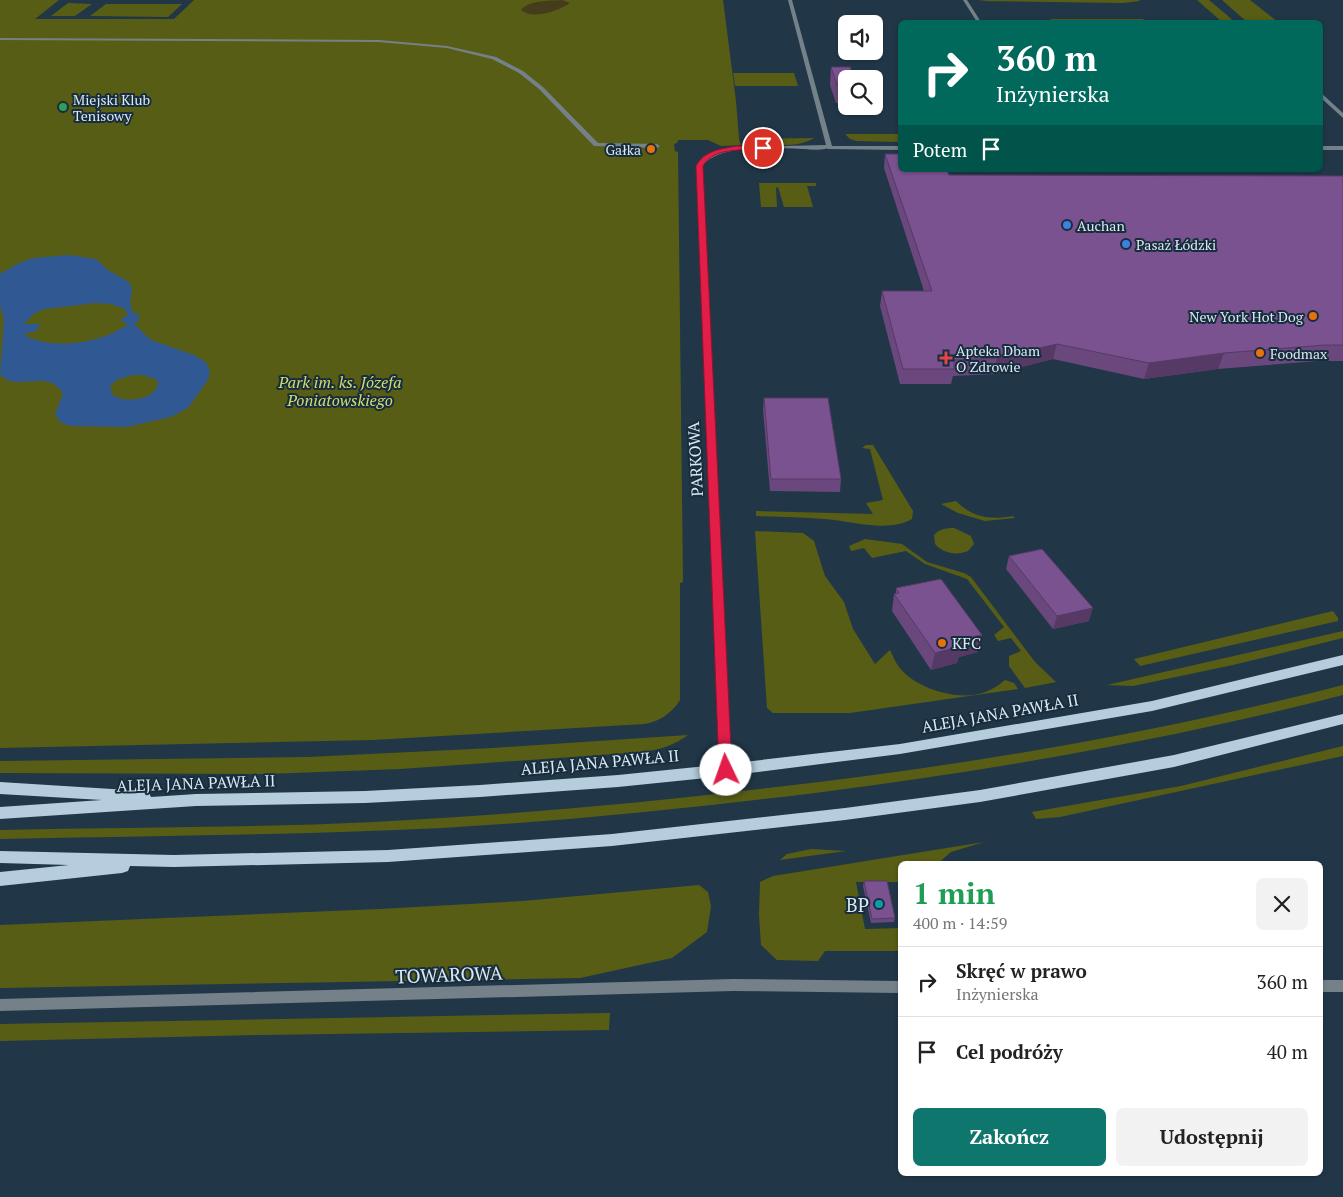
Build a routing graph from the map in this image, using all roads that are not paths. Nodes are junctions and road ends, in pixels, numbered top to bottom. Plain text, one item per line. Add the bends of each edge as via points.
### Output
1 (790, 0) edge
2 (965, 0) edge
3 (978, 20) edge
4 (0, 39) edge
5 (1323, 97) edge
6 (1343, 116) edge
7 (657, 146) dead end
8 (828, 147) junction
9 (898, 148) edge
10 (1323, 148) edge
11 (1343, 148) edge
12 (1343, 660) edge
13 (1343, 719) edge
14 (726, 770) junction
15 (0, 788) edge
16 (196, 800) junction
17 (0, 813) edge
18 (0, 857) edge
19 (174, 861) junction
20 (0, 880) edge
21 (1323, 986) edge
22 (1343, 986) edge
23 (898, 987) edge
24 (0, 1005) edge

1 - 8 street
2 - 3 street
4 - 7 street via 360,40 447,47 494,58 521,72 596,144
5 - 6 street
8 - 9 street
8 - 14 street, PARKOWA via 737,148 712,154 699,166
10 - 11 street
12 - 14 main road, ALEJA JANA PAWŁA II via 1152,706 900,749
13 - 19 main road via 1174,760 980,796 826,816 494,850
14 - 16 main road, ALEJA JANA PAWŁA II via 480,791
15 - 16 main road
16 - 17 main road, ALEJA JANA PAWŁA II
18 - 19 main road
19 - 20 main road
21 - 22 street
23 - 24 street, TOWAROWA via 733,986

